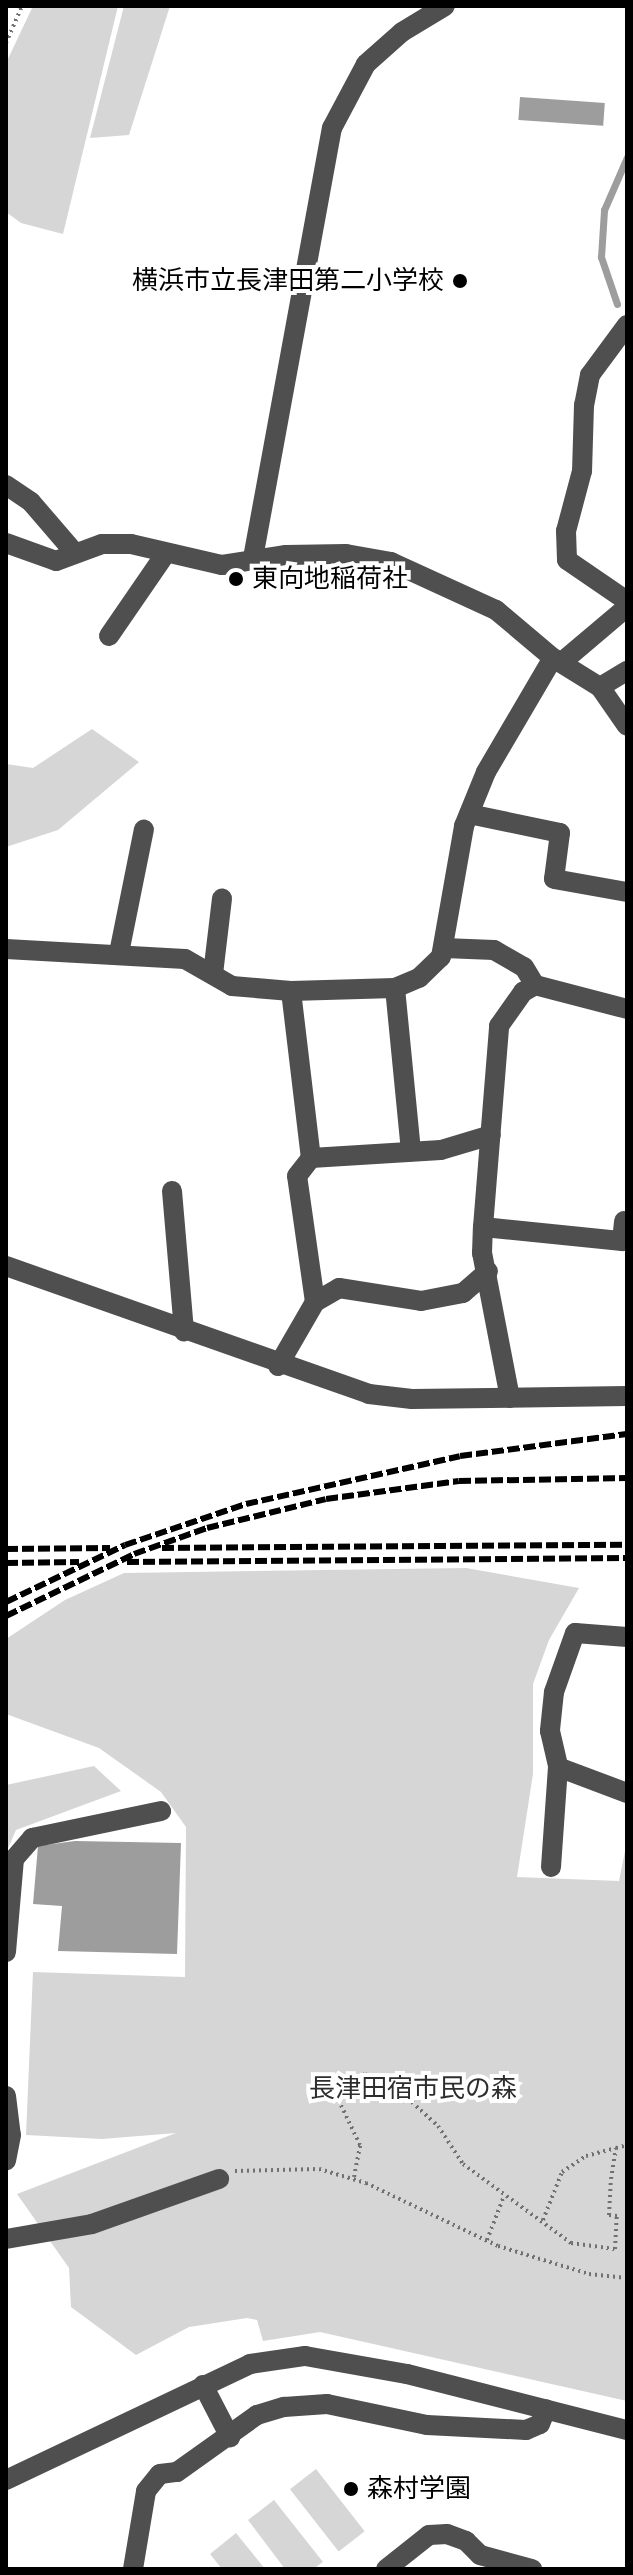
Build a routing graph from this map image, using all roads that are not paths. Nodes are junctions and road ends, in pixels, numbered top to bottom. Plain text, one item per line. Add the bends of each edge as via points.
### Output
1 (445, 6) edge
2 (627, 325) edge
3 (6, 485) edge
4 (8, 548) edge
5 (74, 552) junction
6 (166, 553) junction
7 (253, 558) junction
8 (627, 604) edge
9 (109, 636) dead end
10 (557, 660) junction
11 (627, 671) edge
12 (600, 687) junction
13 (627, 726) edge
14 (469, 814) junction
15 (144, 829) dead end
16 (627, 892) edge
17 (222, 899) dead end
18 (444, 948) junction
19 (6, 949) edge
20 (119, 953) junction
21 (213, 974) junction
22 (535, 985) junction
23 (395, 988) junction
24 (291, 991) junction
25 (627, 1009) edge
26 (491, 1135) junction
27 (411, 1151) junction
28 (311, 1158) junction
29 (172, 1191) dead end
30 (624, 1221) dead end
31 (483, 1227) junction
32 (6, 1266) edge
33 (488, 1271) junction
34 (315, 1302) junction
35 (184, 1331) junction
36 (278, 1366) junction
37 (627, 1396) edge
38 (510, 1398) junction
39 (627, 1637) edge
40 (558, 1767) junction
41 (627, 1793) edge
42 (161, 1811) dead end
43 (551, 1867) dead end
44 (6, 1952) edge
45 (6, 2096) edge
46 (6, 2161) edge
47 (219, 2179) road end
48 (6, 2239) edge
49 (203, 2385) junction
50 (546, 2409) junction
51 (627, 2430) edge
52 (230, 2437) junction
53 (6, 2480) edge
54 (133, 2569) edge
55 (386, 2569) edge
56 (532, 2569) edge

1 - 7 street via 402,32 366,64 332,128
2 - 8 street via 590,375 582,471 566,531 567,560
3 - 5 street via 31,502
4 - 5 street via 56,561
5 - 6 street via 102,544 131,544
6 - 7 street via 222,565
6 - 9 street
7 - 10 street via 346,554 391,562 496,610
8 - 10 street
10 - 12 street
10 - 14 street via 508,730
11 - 12 street
12 - 13 street
14 - 16 street via 560,833 554,879
14 - 18 street
15 - 20 street
17 - 21 street
18 - 22 street via 494,950 524,967
18 - 23 street via 433,968
19 - 20 street
20 - 21 street via 185,959
21 - 24 street via 232,986
22 - 25 street
22 - 26 street via 523,992 499,1026
23 - 24 street
23 - 27 street
24 - 28 street
26 - 27 street via 441,1150
26 - 31 street
27 - 28 street
28 - 34 street via 297,1176
29 - 35 street
30 - 31 street via 622,1241
31 - 33 street
32 - 35 street
33 - 34 street via 463,1293 449,1296 421,1301 339,1288
33 - 38 street
34 - 36 street
35 - 36 street
36 - 38 street via 369,1394
37 - 38 street
39 - 40 street via 575,1633 553,1705 550,1731
40 - 41 street
40 - 43 street
42 - 44 street via 32,1838 14,1859
45 - 46 street via 11,2135
47 - 48 street via 92,2224
49 - 50 street via 250,2364 305,2356 407,2374
49 - 52 street
49 - 53 street
50 - 51 street
50 - 52 street via 540,2424 526,2430 427,2425 327,2404 284,2407 257,2415
52 - 54 street via 177,2472 160,2474 146,2491
55 - 56 street via 429,2535 447,2534 466,2541 480,2555

